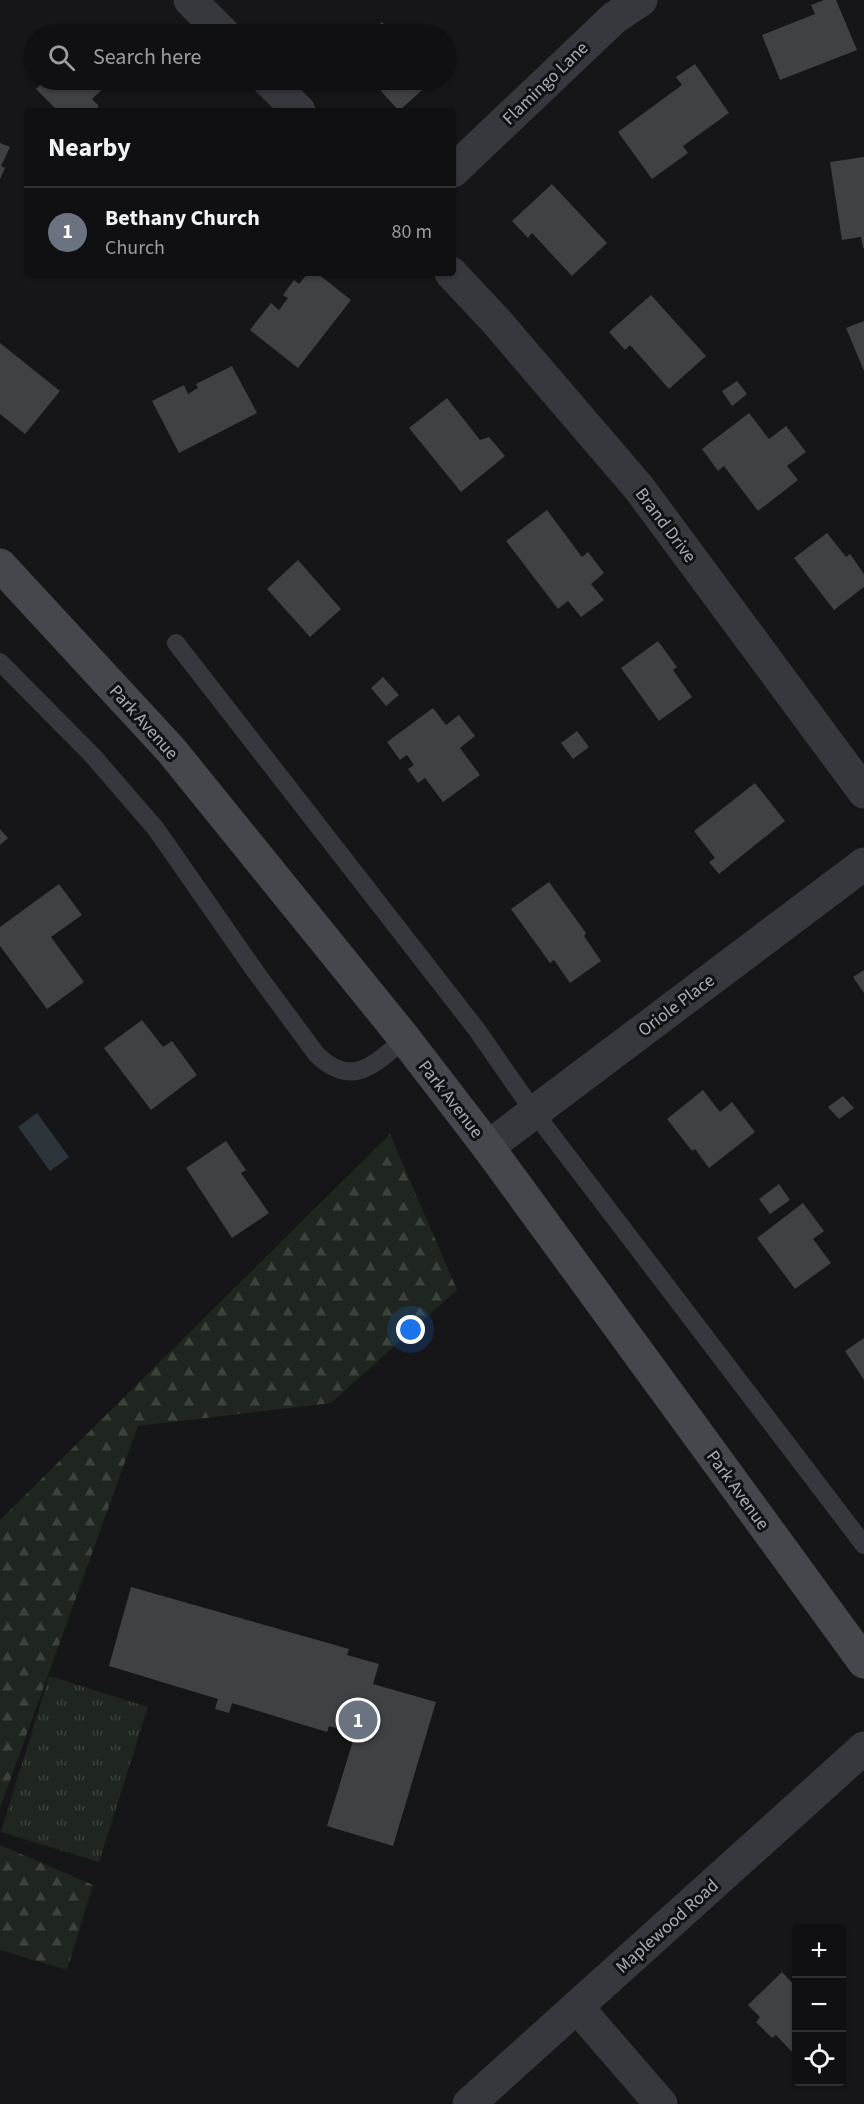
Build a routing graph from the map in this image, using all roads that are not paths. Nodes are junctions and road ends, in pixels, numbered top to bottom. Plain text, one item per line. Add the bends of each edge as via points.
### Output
1 (190, 0) edge
2 (641, 0) edge
3 (214, 24) edge
4 (456, 168) edge
5 (454, 276) edge
6 (0, 565) edge
7 (176, 643) dead end
8 (0, 662) edge
9 (864, 792) edge
10 (864, 864) edge
11 (405, 1039) junction
12 (534, 1112) junction
13 (488, 1147) junction
14 (864, 1545) edge
15 (864, 1662) edge
16 (864, 1748) edge
17 (577, 2007) junction
18 (469, 2104) edge
19 (662, 2104) edge

1 - 3 street
2 - 4 street, Flamingo Lane via 614,18
5 - 9 street, Brand Drive via 639,488
6 - 11 main road, Park Avenue via 171,750
7 - 12 lane via 477,1030
8 - 11 lane via 93,756 156,829 317,1055 341,1071 366,1069
10 - 12 street, Oriole Place
11 - 13 main road, Park Avenue
12 - 13 street, Oriole Place
12 - 14 lane
13 - 15 main road, Park Avenue
16 - 17 street, Maplewood Road
17 - 18 street, Maplewood Road
17 - 19 street

